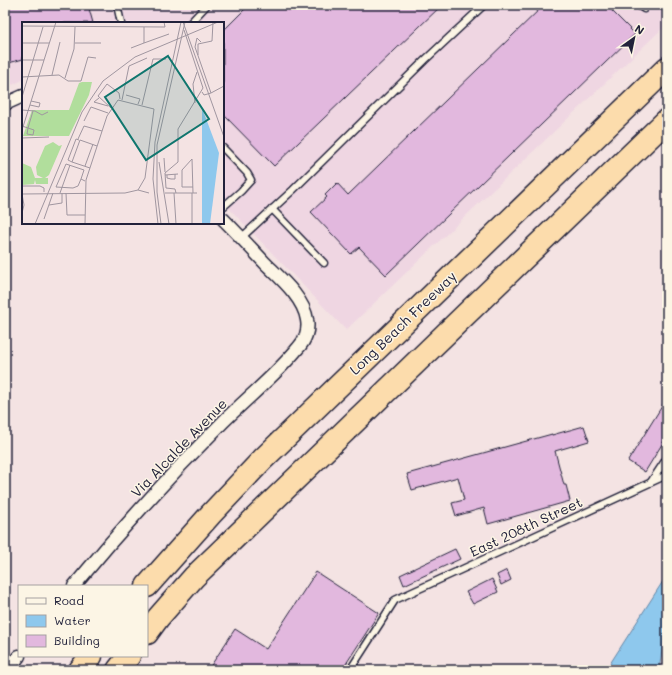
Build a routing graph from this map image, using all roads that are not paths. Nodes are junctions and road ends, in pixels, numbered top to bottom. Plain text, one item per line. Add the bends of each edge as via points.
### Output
1 (117, 5) edge
2 (208, 5) edge
3 (484, 5) edge
4 (638, 5) edge
5 (644, 9) dead end
6 (121, 22) edge
7 (191, 22) edge
8 (667, 68) edge
9 (22, 96) edge
10 (5, 104) edge
11 (667, 120) edge
12 (224, 149) edge
13 (224, 206) edge
14 (272, 209) junction
15 (224, 220) edge
16 (242, 238) junction
17 (324, 263) dead end
18 (667, 458) edge
19 (667, 475) edge
20 (651, 482) junction
21 (75, 585) edge
22 (148, 585) edge
23 (153, 625) edge
24 (148, 637) edge
25 (18, 657) edge
26 (90, 657) edge
27 (128, 657) edge
28 (136, 657) edge
29 (8, 670) edge
30 (80, 670) edge
31 (118, 670) edge
32 (130, 670) edge
33 (350, 670) edge

1 - 6 lane
2 - 7 lane
3 - 14 lane
4 - 5 lane
8 - 22 highway, Long Beach Freeway via 263,459
9 - 10 street
11 - 23 highway via 200,572
12 - 13 lane via 251,180
14 - 16 lane
14 - 17 lane
15 - 16 street
16 - 21 street, Via Alcalde Avenue via 304,308 308,321 307,333 300,347 172,474
18 - 20 lane
19 - 20 lane, East 208th Street
20 - 33 lane, East 208th Street via 395,600
23 - 24 highway
25 - 29 street
26 - 30 highway
27 - 31 highway
28 - 32 highway

